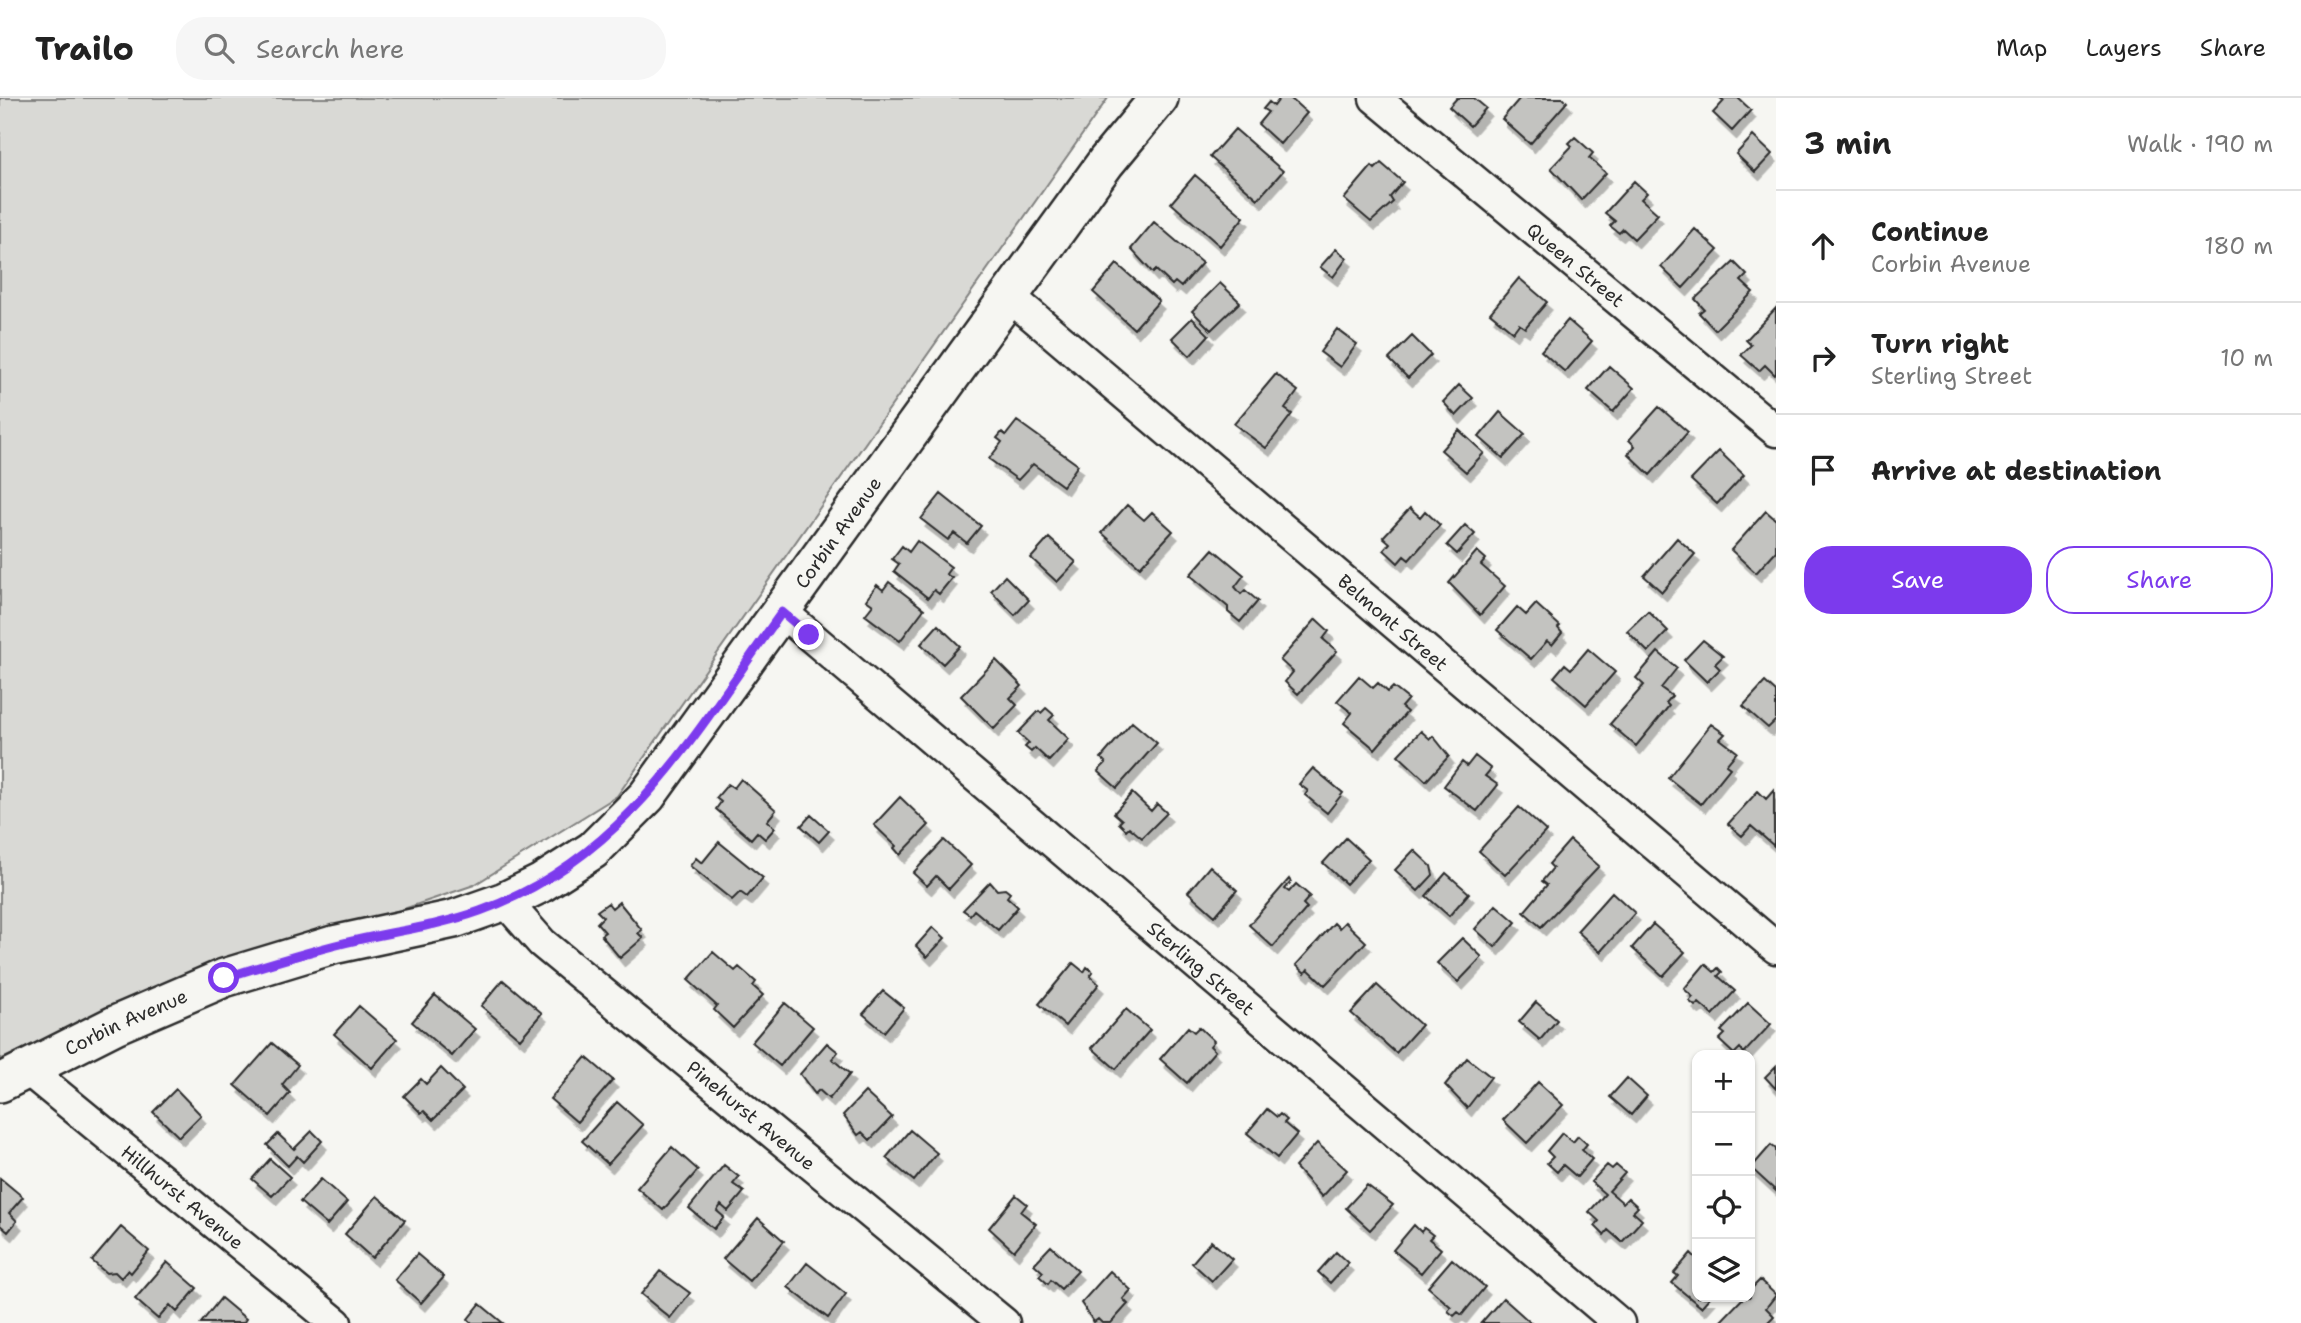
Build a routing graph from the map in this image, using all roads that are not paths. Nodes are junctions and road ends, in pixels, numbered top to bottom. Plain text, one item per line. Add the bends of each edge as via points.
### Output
1 (1159, 98) edge
2 (1374, 98) edge
3 (1009, 296) junction
4 (1776, 431) edge
5 (782, 612) junction
6 (505, 901) junction
7 (1776, 948) edge
8 (14, 1076) edge
9 (337, 1323) edge
10 (1004, 1323) edge
11 (1619, 1323) edge

1 - 3 main road, Corbin Avenue
2 - 4 street, Queen Street
3 - 5 main road, Corbin Avenue
3 - 7 street, Belmont Street
5 - 6 main road, Corbin Avenue via 620,826 565,870
5 - 11 street, Sterling Street
6 - 8 main road, Corbin Avenue via 454,919 333,946 224,978 115,1025
6 - 10 street, Pinehurst Avenue via 542,943
8 - 9 street, Hillhurst Avenue

